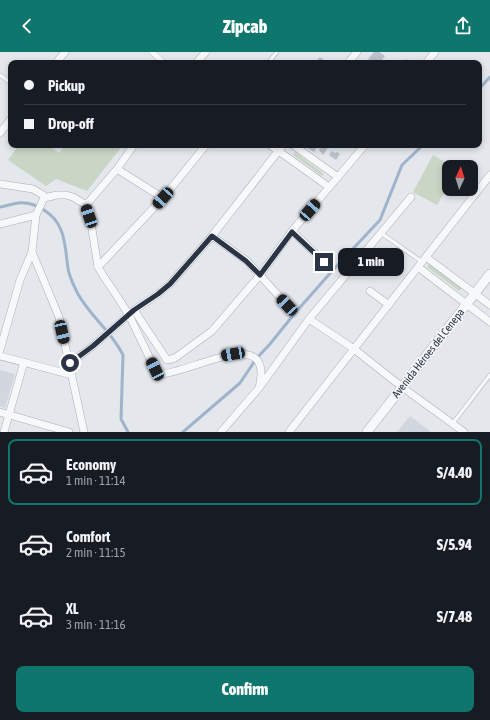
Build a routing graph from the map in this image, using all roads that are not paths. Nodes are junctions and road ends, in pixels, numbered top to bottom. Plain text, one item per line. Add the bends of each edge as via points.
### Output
1 (65, 52) edge
2 (152, 52) edge
3 (206, 52) edge
4 (277, 52) edge
5 (357, 52) edge
6 (58, 60) edge
7 (161, 60) edge
8 (199, 60) edge
9 (270, 60) edge
10 (350, 60) edge
11 (8, 123) edge
12 (0, 133) edge
13 (132, 148) edge
14 (204, 148) edge
15 (280, 148) edge
16 (297, 148) edge
17 (362, 148) edge
18 (117, 169) junction
19 (490, 176) edge
20 (338, 177) junction
21 (0, 184) edge
22 (329, 188) junction
23 (411, 197) dead end
24 (163, 198) junction
25 (43, 199) junction
26 (86, 205) junction
27 (36, 215) junction
28 (0, 224) edge
29 (292, 232) junction
30 (381, 233) junction
31 (212, 236) junction
32 (32, 252) junction
33 (324, 262) dead end
34 (422, 262) junction
35 (98, 267) junction
36 (490, 274) edge
37 (260, 275) junction
38 (370, 291) dead end
39 (475, 294) junction
40 (466, 304) junction
41 (287, 305) dead end
42 (389, 305) junction
43 (490, 305) edge
44 (129, 315) junction
45 (309, 319) junction
46 (490, 322) edge
47 (354, 349) junction
48 (0, 350) edge
49 (0, 356) edge
50 (73, 361) junction
51 (24, 362) junction
52 (72, 375) junction
53 (490, 375) edge
54 (402, 387) junction
55 (259, 388) junction
56 (0, 412) edge
57 (8, 414) junction
58 (453, 423) junction
59 (4, 432) edge
60 (69, 432) edge
61 (84, 432) edge
62 (221, 432) edge
63 (289, 432) edge
64 (367, 432) edge
65 (464, 432) edge

1 - 6 street
2 - 7 street
3 - 8 street
4 - 9 lane
5 - 10 street
11 - 12 street
13 - 18 street
14 - 24 street
15 - 22 street
15 - 31 street
16 - 20 street
17 - 20 street
18 - 24 street
18 - 26 street
19 - 34 street
20 - 22 street
21 - 25 street via 33,189 43,195
22 - 29 street
23 - 30 street
24 - 35 street
25 - 26 street via 66,195
25 - 27 street
26 - 35 street
27 - 28 street
27 - 32 street
29 - 33 street
29 - 37 street
30 - 34 lane
30 - 45 street
31 - 37 street via 246,261
31 - 44 street via 170,284
32 - 48 street via 20,280
32 - 50 street via 59,317
34 - 39 street
34 - 40 street
34 - 42 street
35 - 44 street
36 - 39 street, Avenida Héroes del Cenepa
37 - 41 street
37 - 44 street via 212,331 171,359 167,360
38 - 42 street
39 - 40 street, Avenida Héroes del Cenepa
39 - 43 street
40 - 46 street
40 - 54 street, Avenida Héroes del Cenepa
42 - 47 street
44 - 50 street
44 - 55 street via 159,374 172,373 221,356 241,354 256,359 260,364 262,376
45 - 47 street
45 - 55 street
47 - 54 street
47 - 63 street
49 - 51 street
50 - 52 street
51 - 52 street
51 - 57 street
52 - 61 street
53 - 58 lane
54 - 58 street
54 - 64 street, Avenida Héroes del Cenepa
55 - 62 street
56 - 57 street
57 - 59 street
57 - 60 street
58 - 65 street

